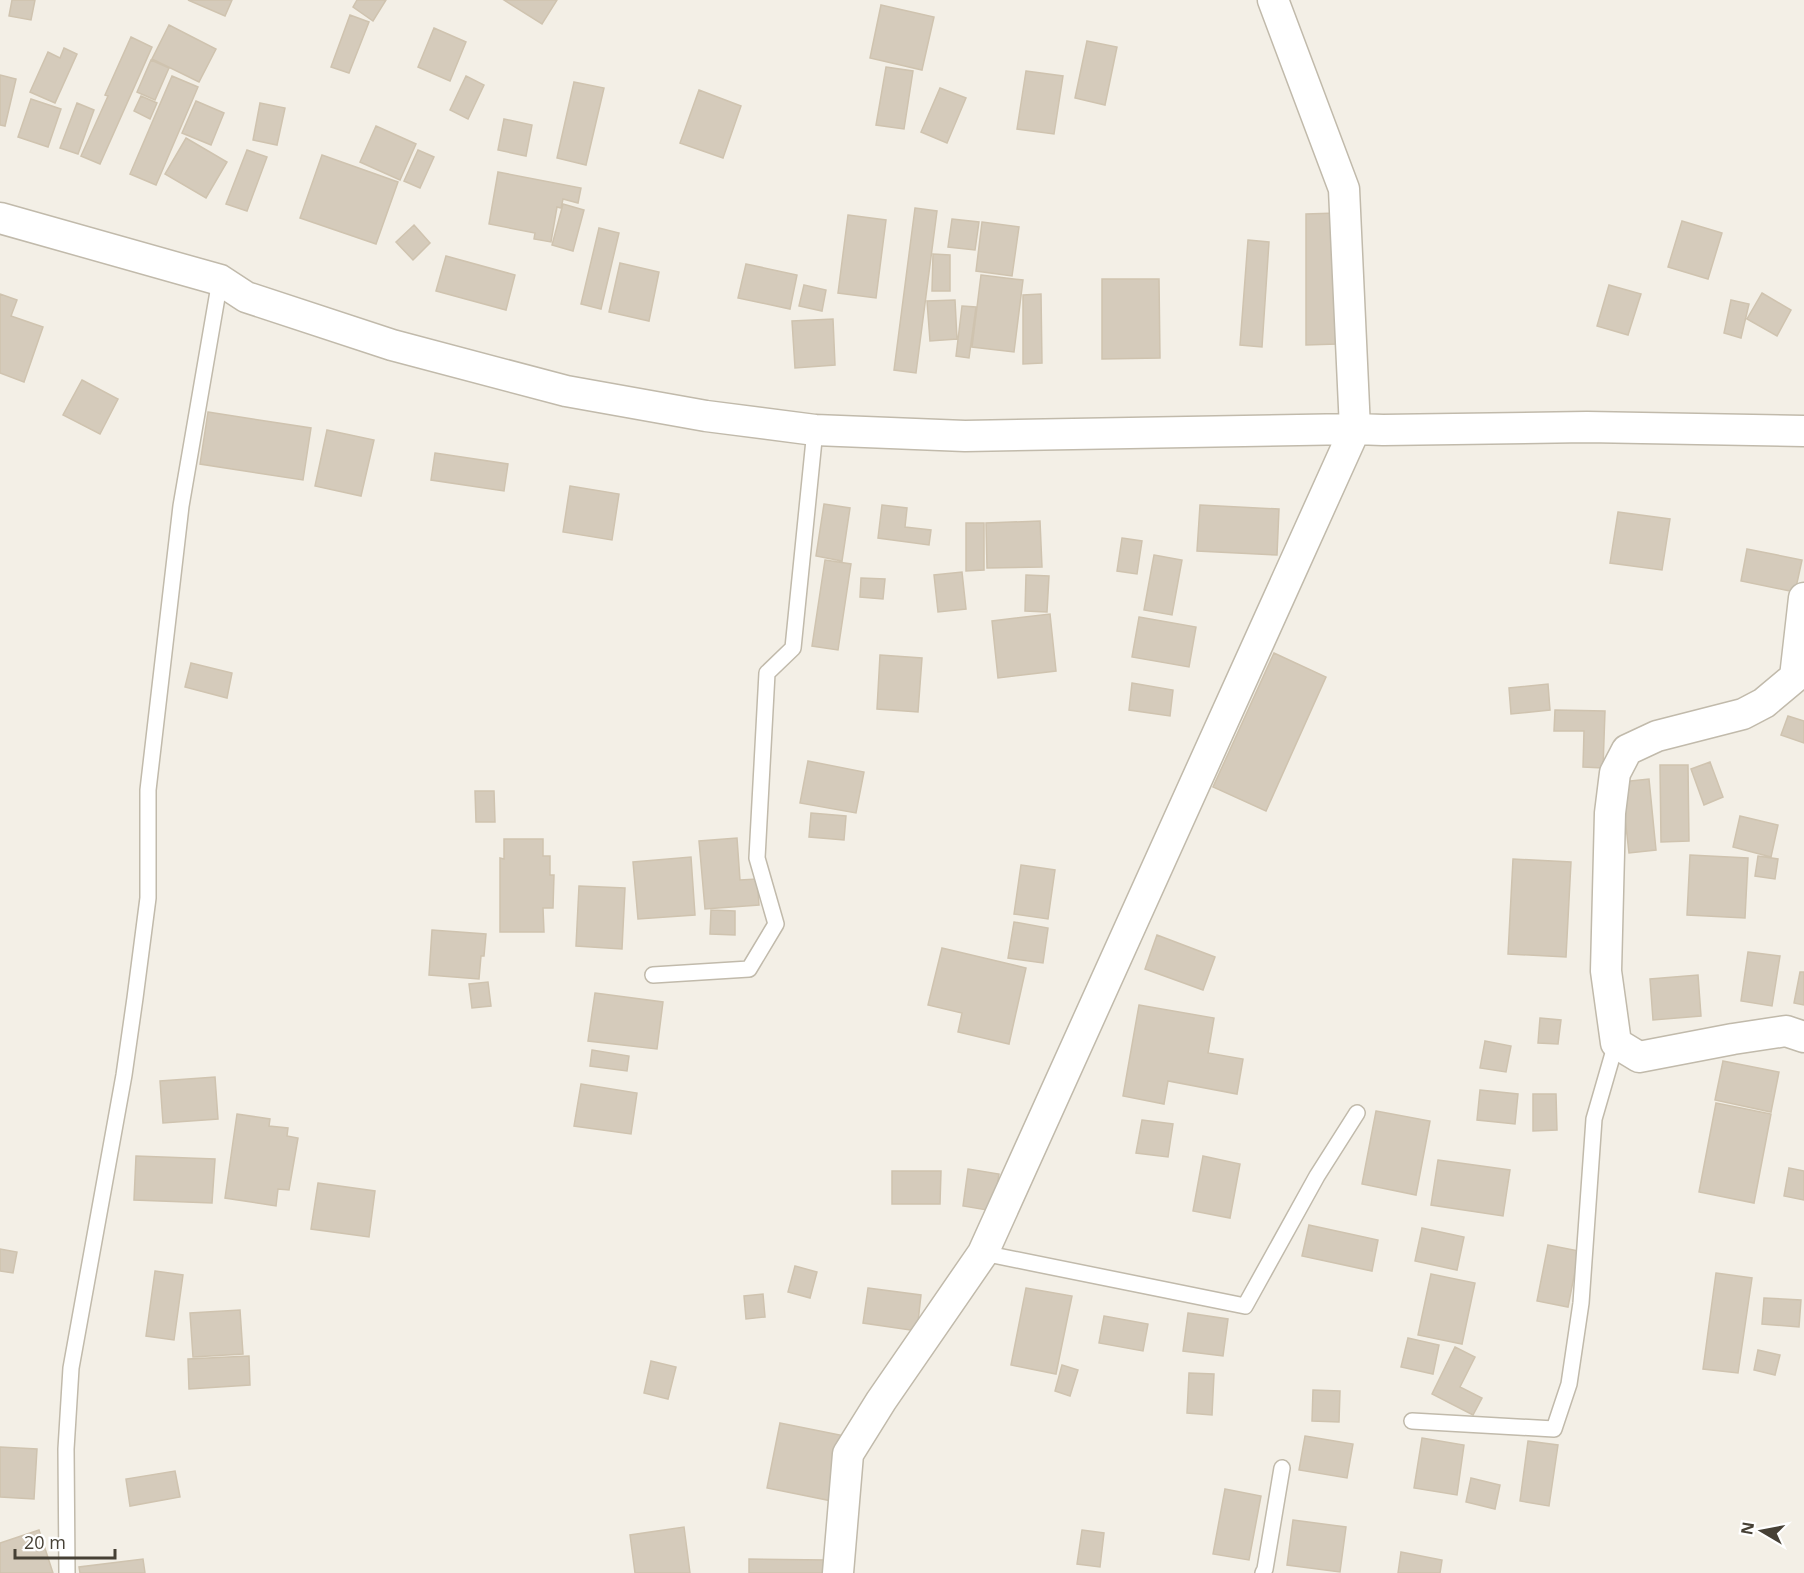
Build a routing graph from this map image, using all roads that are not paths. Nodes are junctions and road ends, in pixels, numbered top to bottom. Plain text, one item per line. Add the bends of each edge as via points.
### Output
1 (1273, 0) edge
2 (0, 218) edge
3 (220, 280) junction
4 (1355, 429) junction
5 (815, 430) junction
6 (1804, 431) edge
7 (1804, 598) edge
8 (653, 975) dead end
9 (1804, 1037) edge
10 (1616, 1043) junction
11 (1357, 1113) dead end
12 (983, 1253) junction
13 (1412, 1421) dead end
14 (1282, 1468) dead end
15 (67, 1573) edge
16 (838, 1573) edge
17 (1263, 1573) edge

1 - 4 street via 1344,189
2 - 3 street
3 - 5 street via 246,297 392,345 566,391 706,416
3 - 15 lane via 181,506 148,790 148,898 124,1075 71,1368 66,1449
4 - 5 street via 965,436
4 - 6 street via 1587,427
4 - 12 street
5 - 8 lane via 793,648 768,673 757,858 776,924 748,969
7 - 10 street via 1796,677 1764,703 1743,714 1657,736 1627,750 1615,773 1609,835 1606,971
9 - 10 street via 1786,1031 1639,1058
10 - 13 lane via 1594,1119 1581,1303 1569,1384 1554,1429
11 - 12 lane via 1245,1306
12 - 16 street via 848,1454
14 - 17 lane

